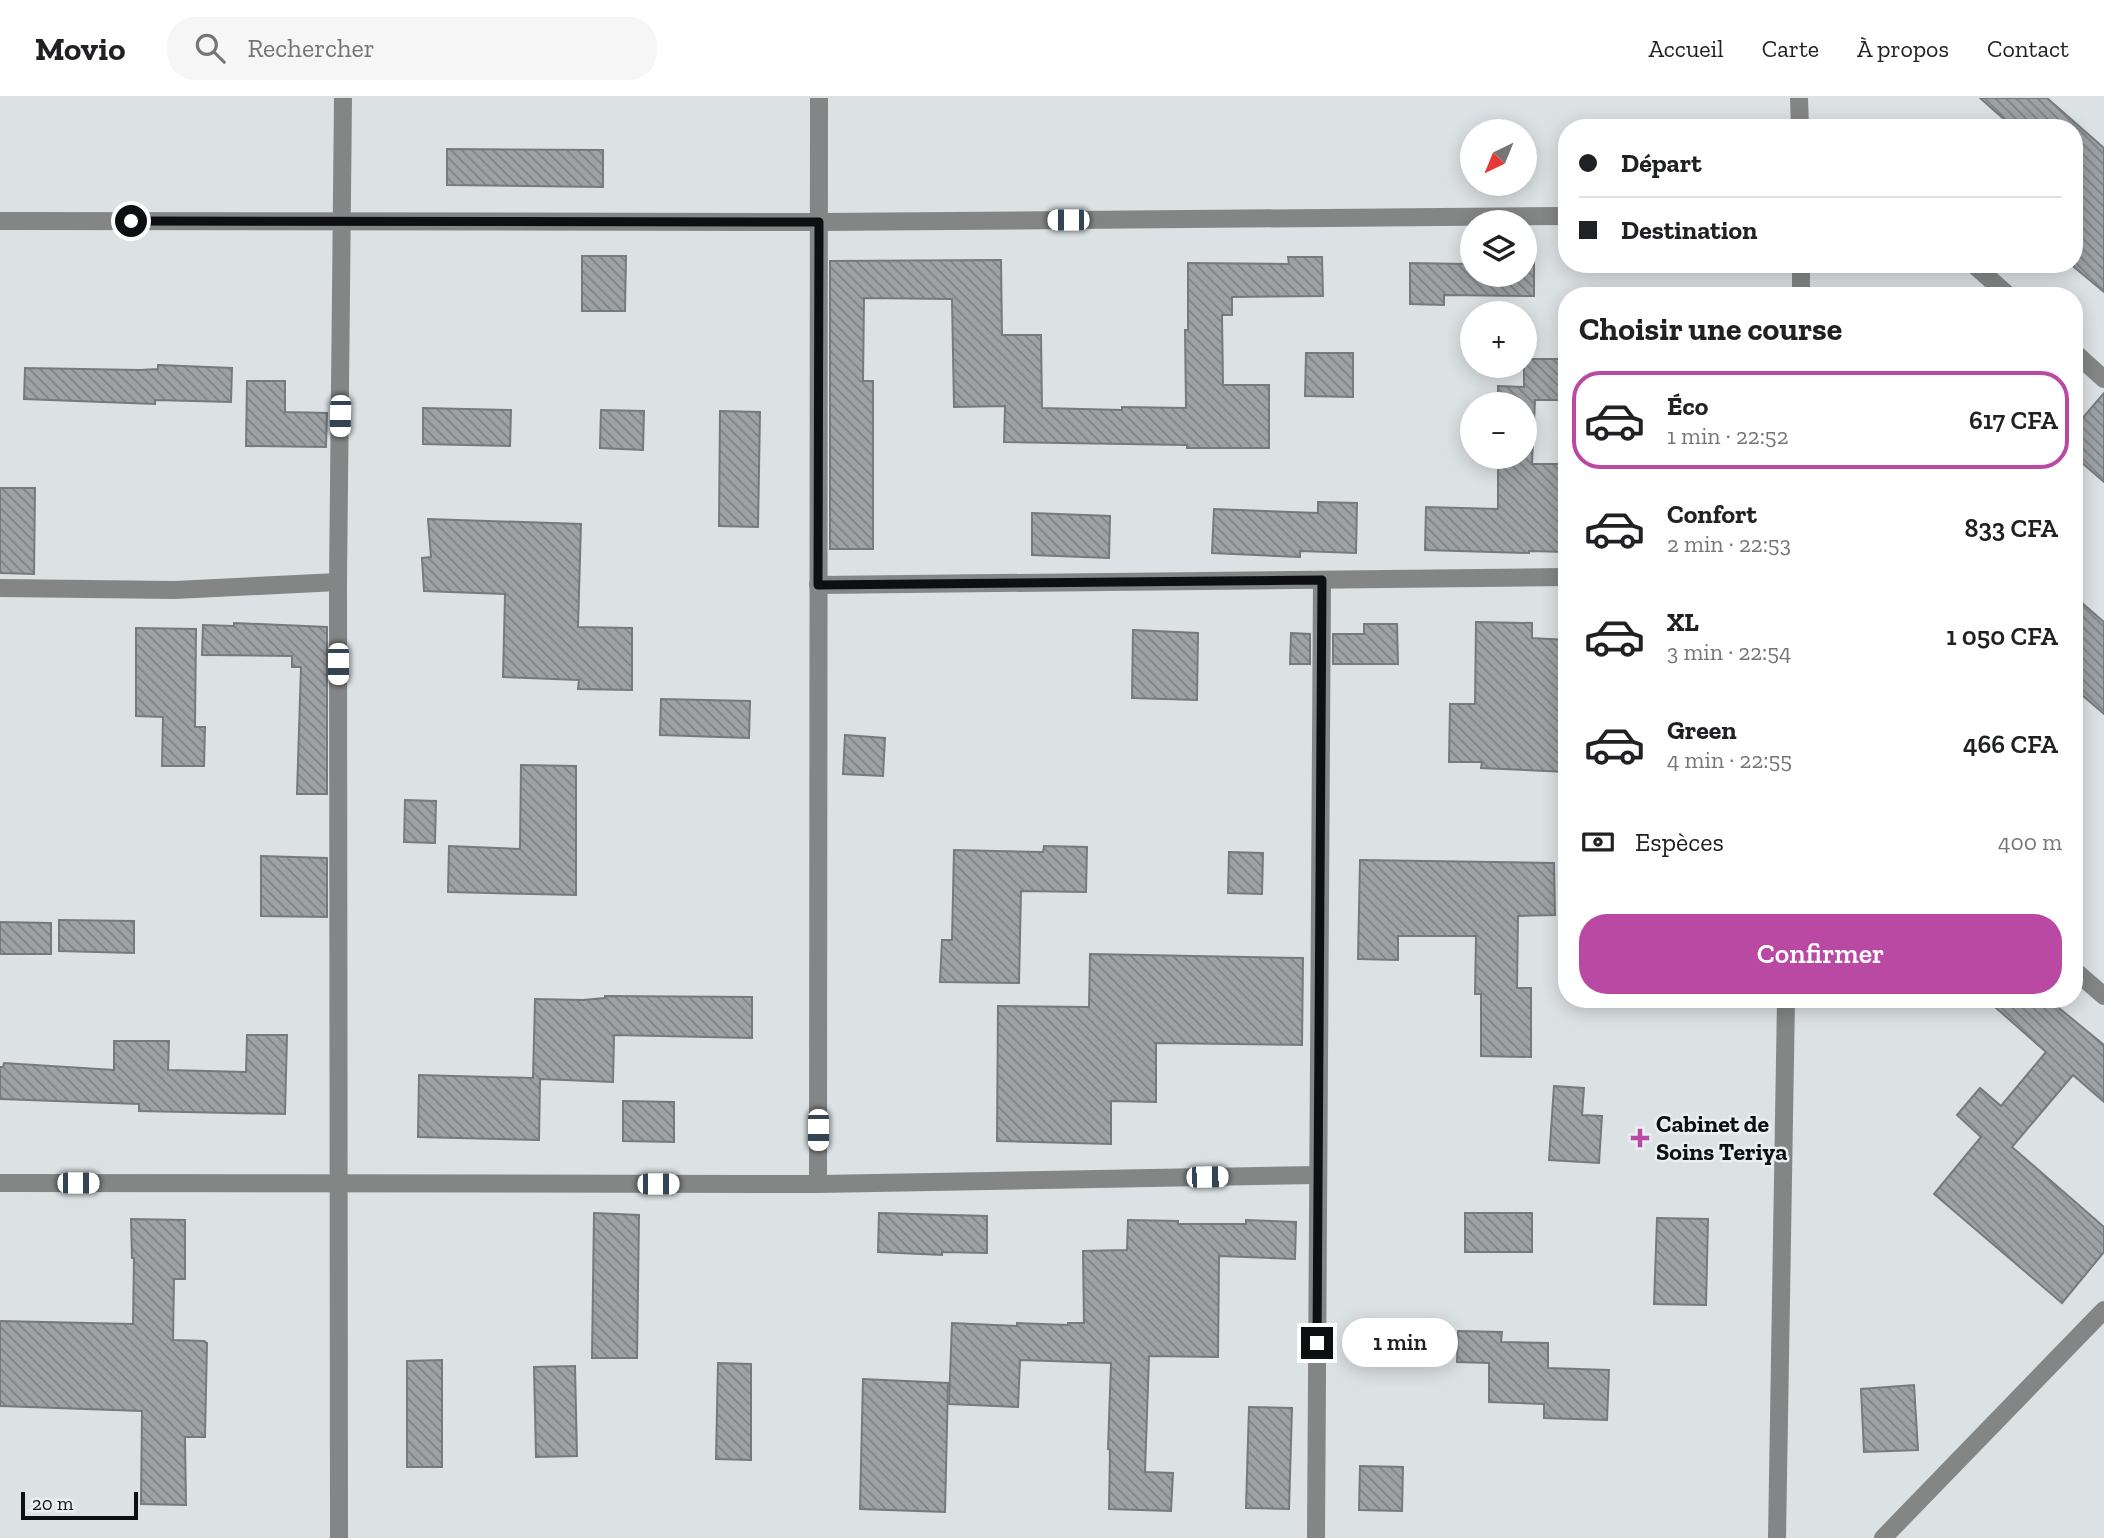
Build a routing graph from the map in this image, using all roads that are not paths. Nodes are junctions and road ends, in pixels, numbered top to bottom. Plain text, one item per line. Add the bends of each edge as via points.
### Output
1 (342, 98) edge
2 (820, 98) edge
3 (1799, 98) edge
4 (1800, 119) edge
5 (1558, 216) edge
6 (0, 220) edge
7 (341, 221) junction
8 (819, 222) junction
9 (1983, 273) edge
10 (1999, 287) edge
11 (2083, 360) edge
12 (2104, 379) edge
13 (1558, 578) edge
14 (1322, 580) junction
15 (338, 582) junction
16 (818, 585) junction
17 (0, 588) edge
18 (2083, 978) edge
19 (2104, 996) edge
20 (1786, 1008) edge
21 (1318, 1175) junction
22 (0, 1183) edge
23 (339, 1184) junction
24 (818, 1184) junction
25 (2104, 1310) edge
26 (339, 1538) edge
27 (1315, 1538) edge
28 (1777, 1538) edge
29 (1882, 1538) edge

1 - 7 street
2 - 8 street
3 - 4 street
5 - 8 street
6 - 7 street
7 - 8 street
7 - 15 street
8 - 16 street
9 - 10 street
11 - 12 street
13 - 14 street
14 - 16 street
14 - 21 street
15 - 17 street via 175,590
15 - 23 street
16 - 24 street
18 - 19 street
20 - 28 street
21 - 24 street
21 - 27 street
22 - 23 street
23 - 24 street
23 - 26 street
25 - 29 street

